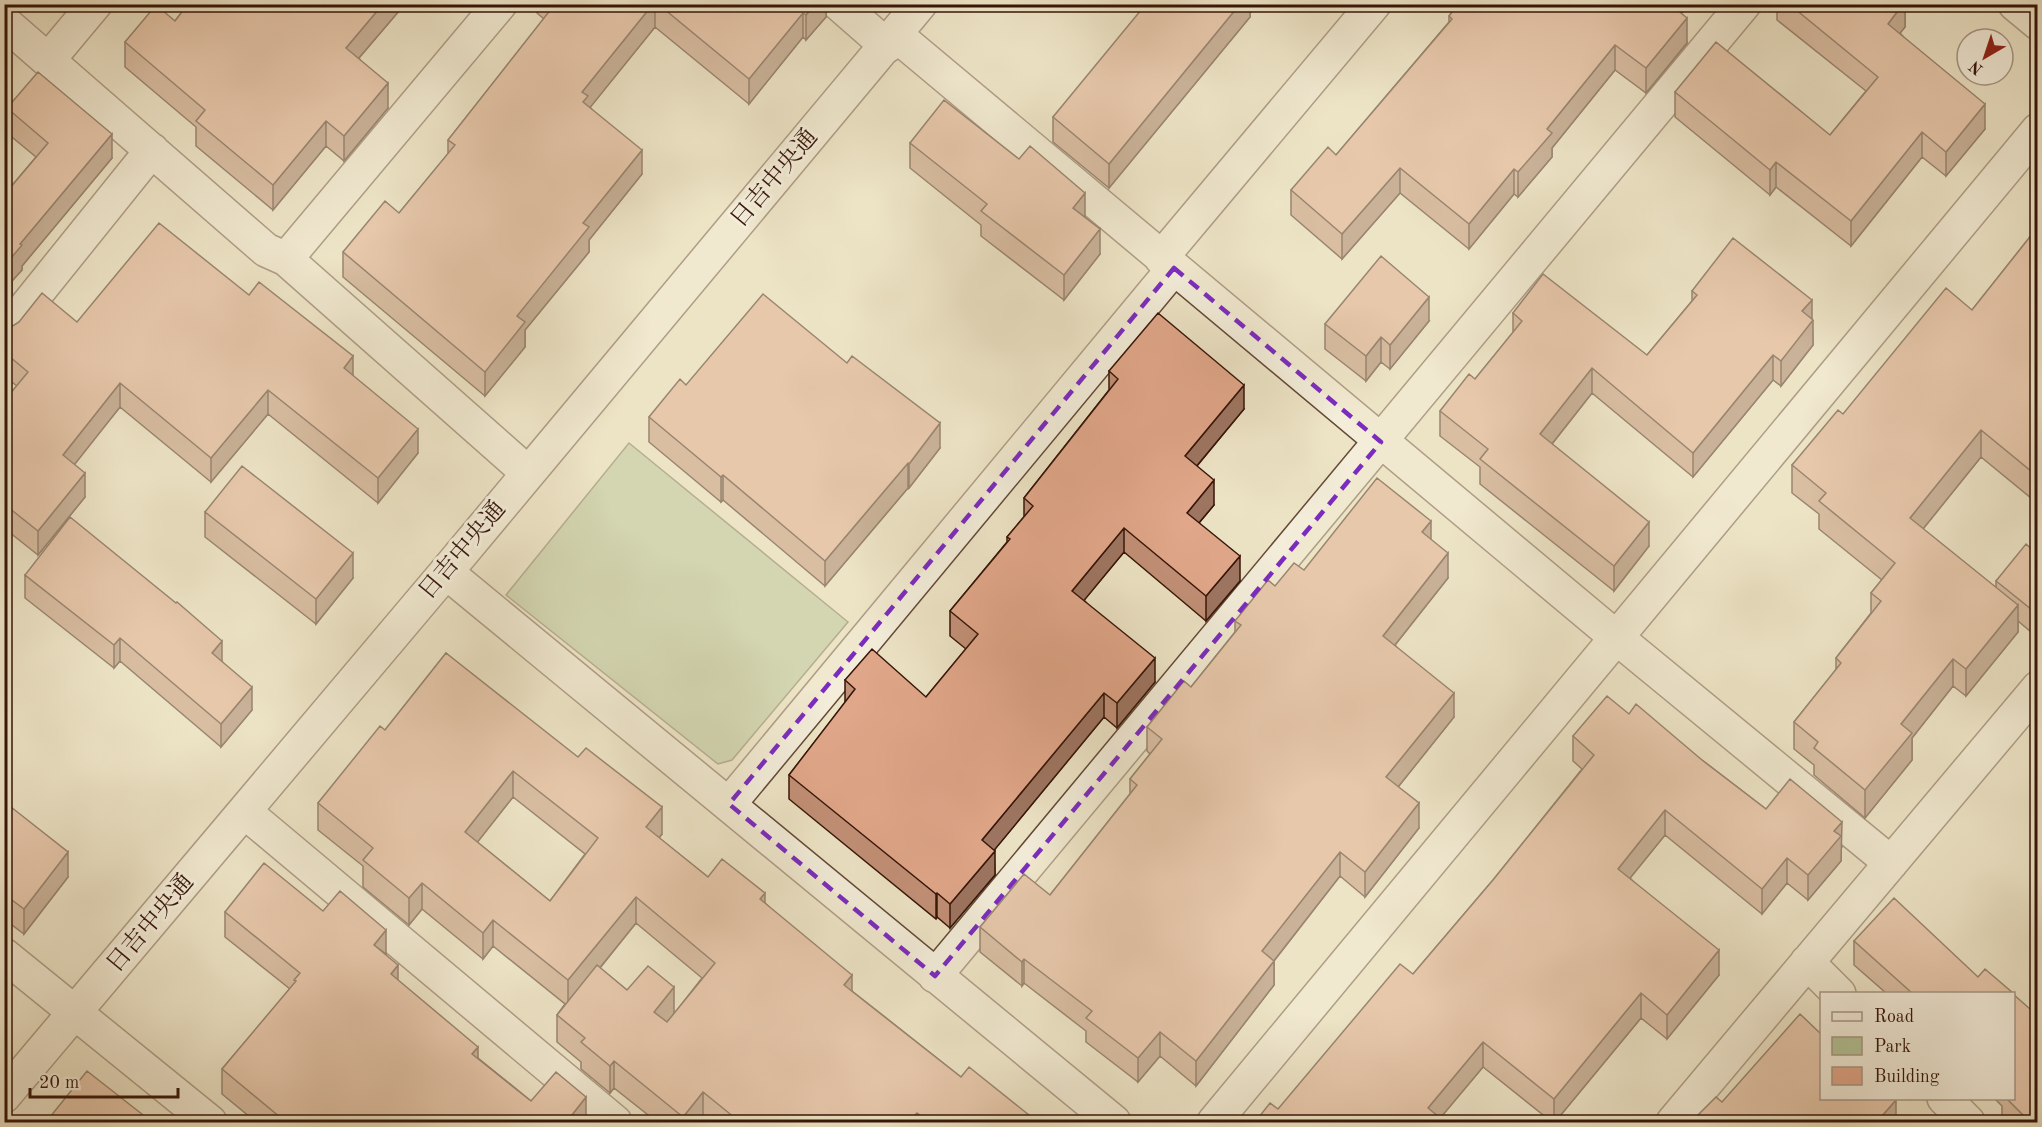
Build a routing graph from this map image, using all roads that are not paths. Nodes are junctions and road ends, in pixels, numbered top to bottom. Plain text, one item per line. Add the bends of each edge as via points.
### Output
1 (95, 4) edge
2 (500, 4) edge
3 (839, 4) edge
4 (920, 4) edge
5 (1374, 4) edge
6 (1744, 4) edge
7 (2015, 4) edge
8 (4, 22) edge
9 (2037, 23) edge
10 (891, 40) junction
11 (49, 59) junction
12 (2037, 130) edge
13 (152, 150) junction
14 (286, 259) junction
15 (1167, 263) junction
16 (4, 334) edge
17 (1381, 442) junction
18 (528, 473) junction
19 (446, 572) junction
20 (1617, 638) junction
21 (2037, 688) edge
22 (729, 804) junction
23 (245, 812) junction
24 (1891, 863) junction
25 (4, 955) edge
26 (1807, 962) junction
27 (935, 976) junction
28 (1838, 992) edge
29 (75, 1013) junction
30 (4, 1096) edge
31 (1946, 1100) edge
32 (210, 1122) edge
33 (615, 1122) edge
34 (1114, 1122) edge
35 (1214, 1122) edge
36 (1673, 1122) edge
37 (1968, 1122) edge

1 - 11 street
2 - 14 street
3 - 10 street
4 - 10 street, 日吉中央通
5 - 15 street
6 - 17 street
7 - 9 street
8 - 11 street
10 - 15 street
10 - 18 street, 日吉中央通
11 - 13 street
12 - 20 street
13 - 14 street via 266,250
13 - 16 street
14 - 18 street
15 - 17 street
15 - 22 street
17 - 20 street
17 - 27 street
18 - 19 street, 日吉中央通
19 - 22 street
19 - 23 street, 日吉中央通
20 - 24 street
20 - 35 street
21 - 24 street
22 - 27 street
23 - 29 street, 日吉中央通
23 - 33 street
24 - 26 street
25 - 29 street
26 - 28 street
26 - 36 street
27 - 34 street
29 - 30 street, 日吉中央通
29 - 32 street
31 - 37 street

